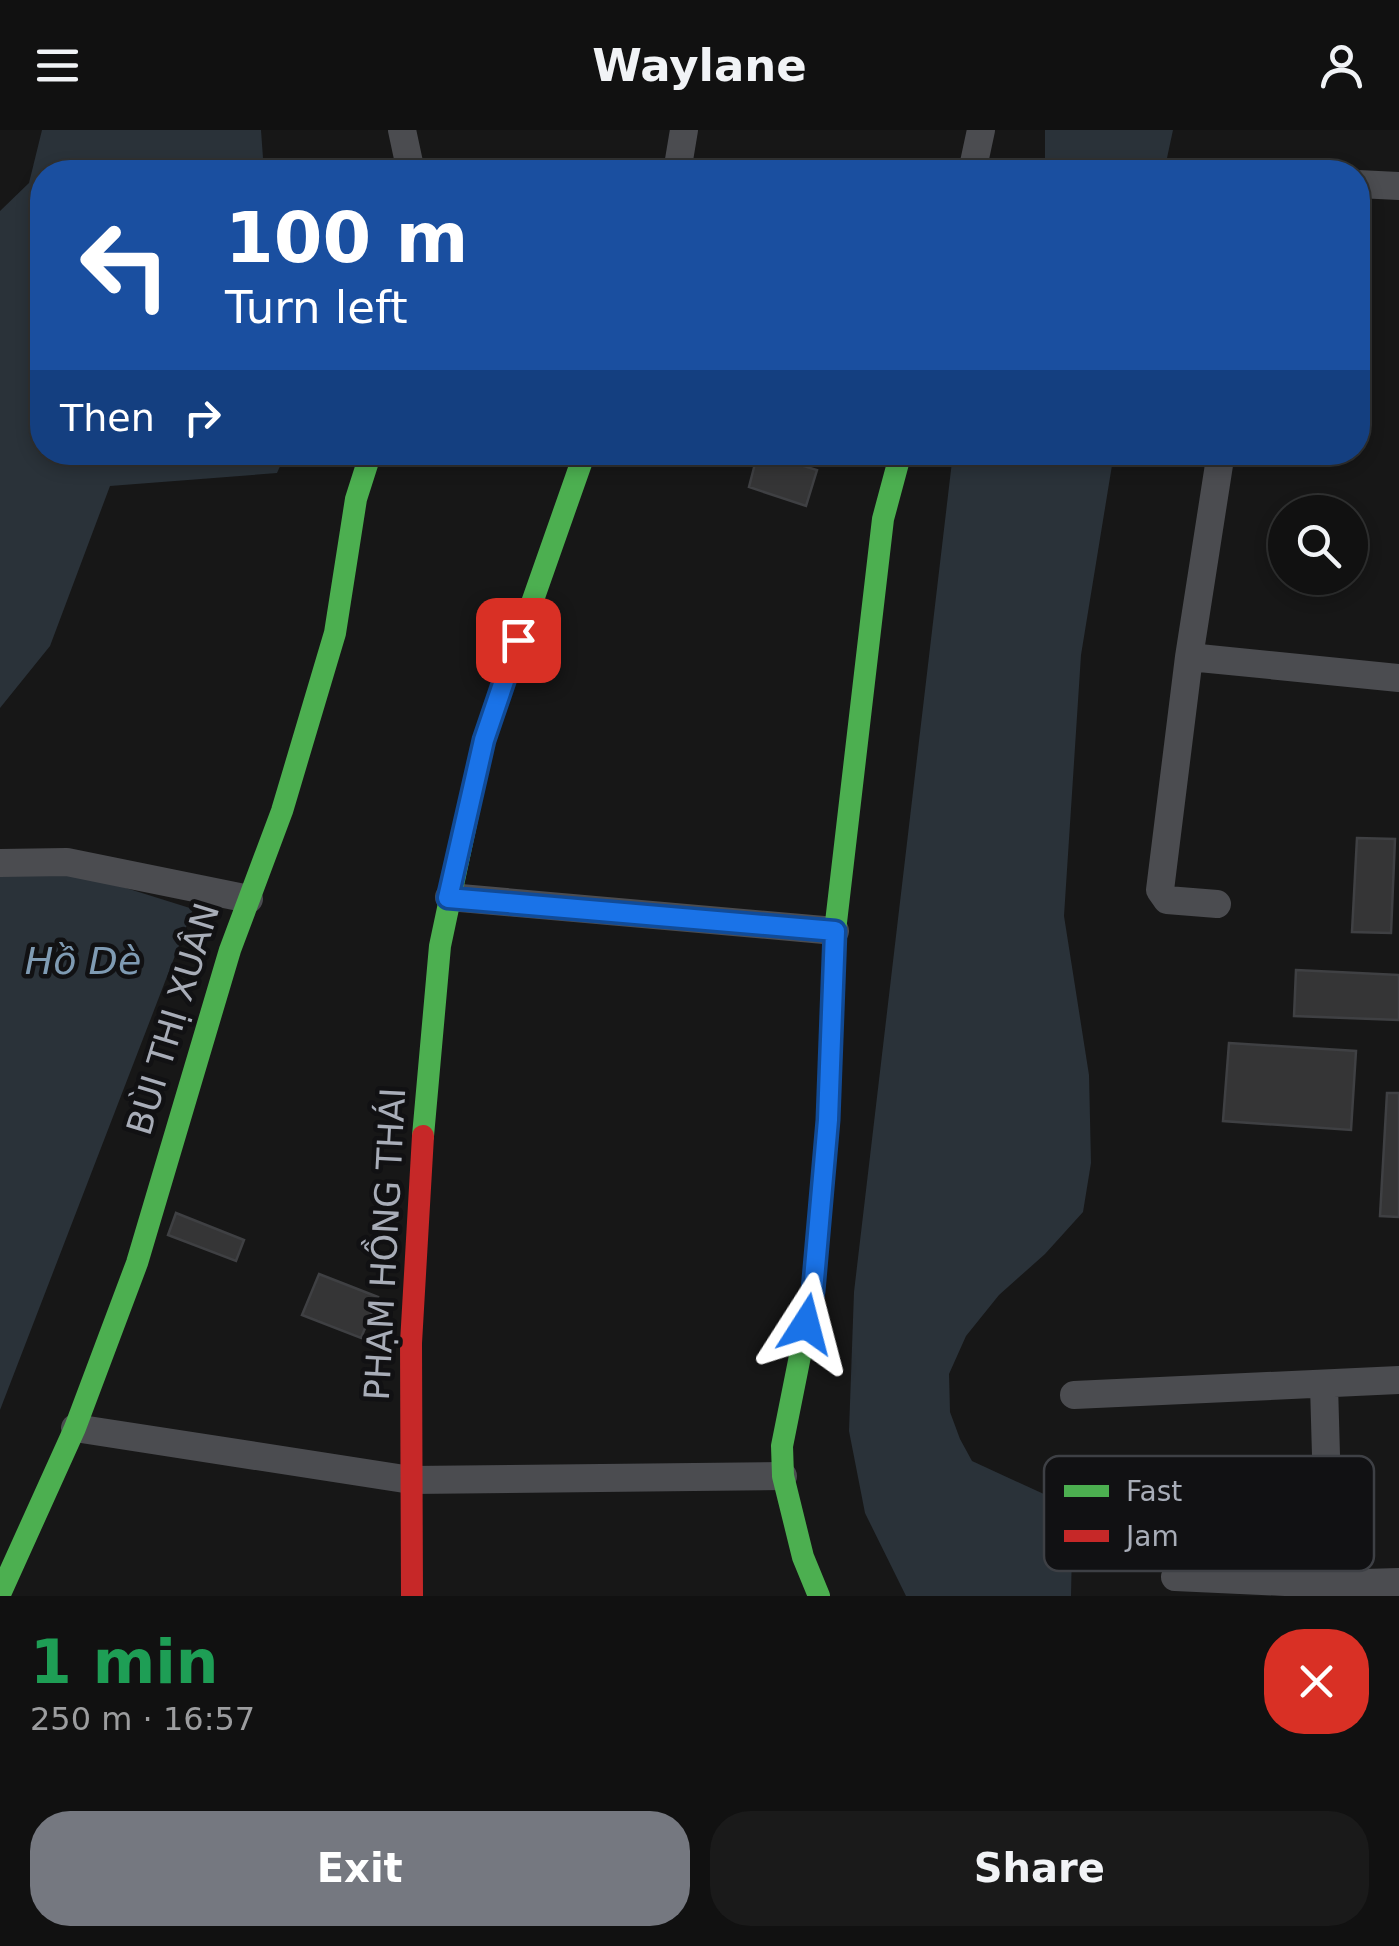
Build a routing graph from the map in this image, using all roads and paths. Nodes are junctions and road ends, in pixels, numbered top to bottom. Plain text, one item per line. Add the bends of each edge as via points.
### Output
1 (402, 130) edge
2 (684, 130) edge
3 (982, 130) edge
4 (408, 160) edge
5 (679, 160) edge
6 (975, 160) edge
7 (1370, 185) edge
8 (1399, 186) edge
9 (367, 465) edge
10 (580, 465) edge
11 (898, 465) edge
12 (1219, 465) edge
13 (1189, 657) junction
14 (1399, 678) edge
15 (0, 863) edge
16 (448, 898) junction
17 (249, 899) junction
18 (1217, 904) dead end
19 (835, 931) junction
20 (1399, 1380) edge
21 (1324, 1385) junction
22 (1074, 1395) dead end
23 (74, 1428) junction
24 (1326, 1456) edge
25 (783, 1476) junction
26 (411, 1480) junction
27 (1175, 1576) dead end
28 (1399, 1582) edge
29 (1329, 1590) edge
30 (0, 1594) edge
31 (412, 1596) edge
32 (819, 1596) edge

1 - 4 street
2 - 5 street
3 - 6 street
7 - 8 street
9 - 17 street, BÙI THỊ XUÂN via 335,633
10 - 16 street, PHẠM HỒNG THÁI via 484,740
11 - 19 street via 883,519
12 - 13 street
13 - 14 street
13 - 18 street via 1160,890 1167,900
15 - 17 street via 68,862
16 - 19 street
16 - 26 street, PHẠM HỒNG THÁI via 423,1136
17 - 23 street, BÙI THỊ XUÂN via 138,1263
19 - 25 street via 813,1291 782,1446
20 - 21 street
21 - 22 street
21 - 24 street
23 - 26 street
23 - 30 street, BÙI THỊ XUÂN
25 - 26 street
25 - 32 street
26 - 31 street, PHẠM HỒNG THÁI
27 - 29 street
28 - 29 street

